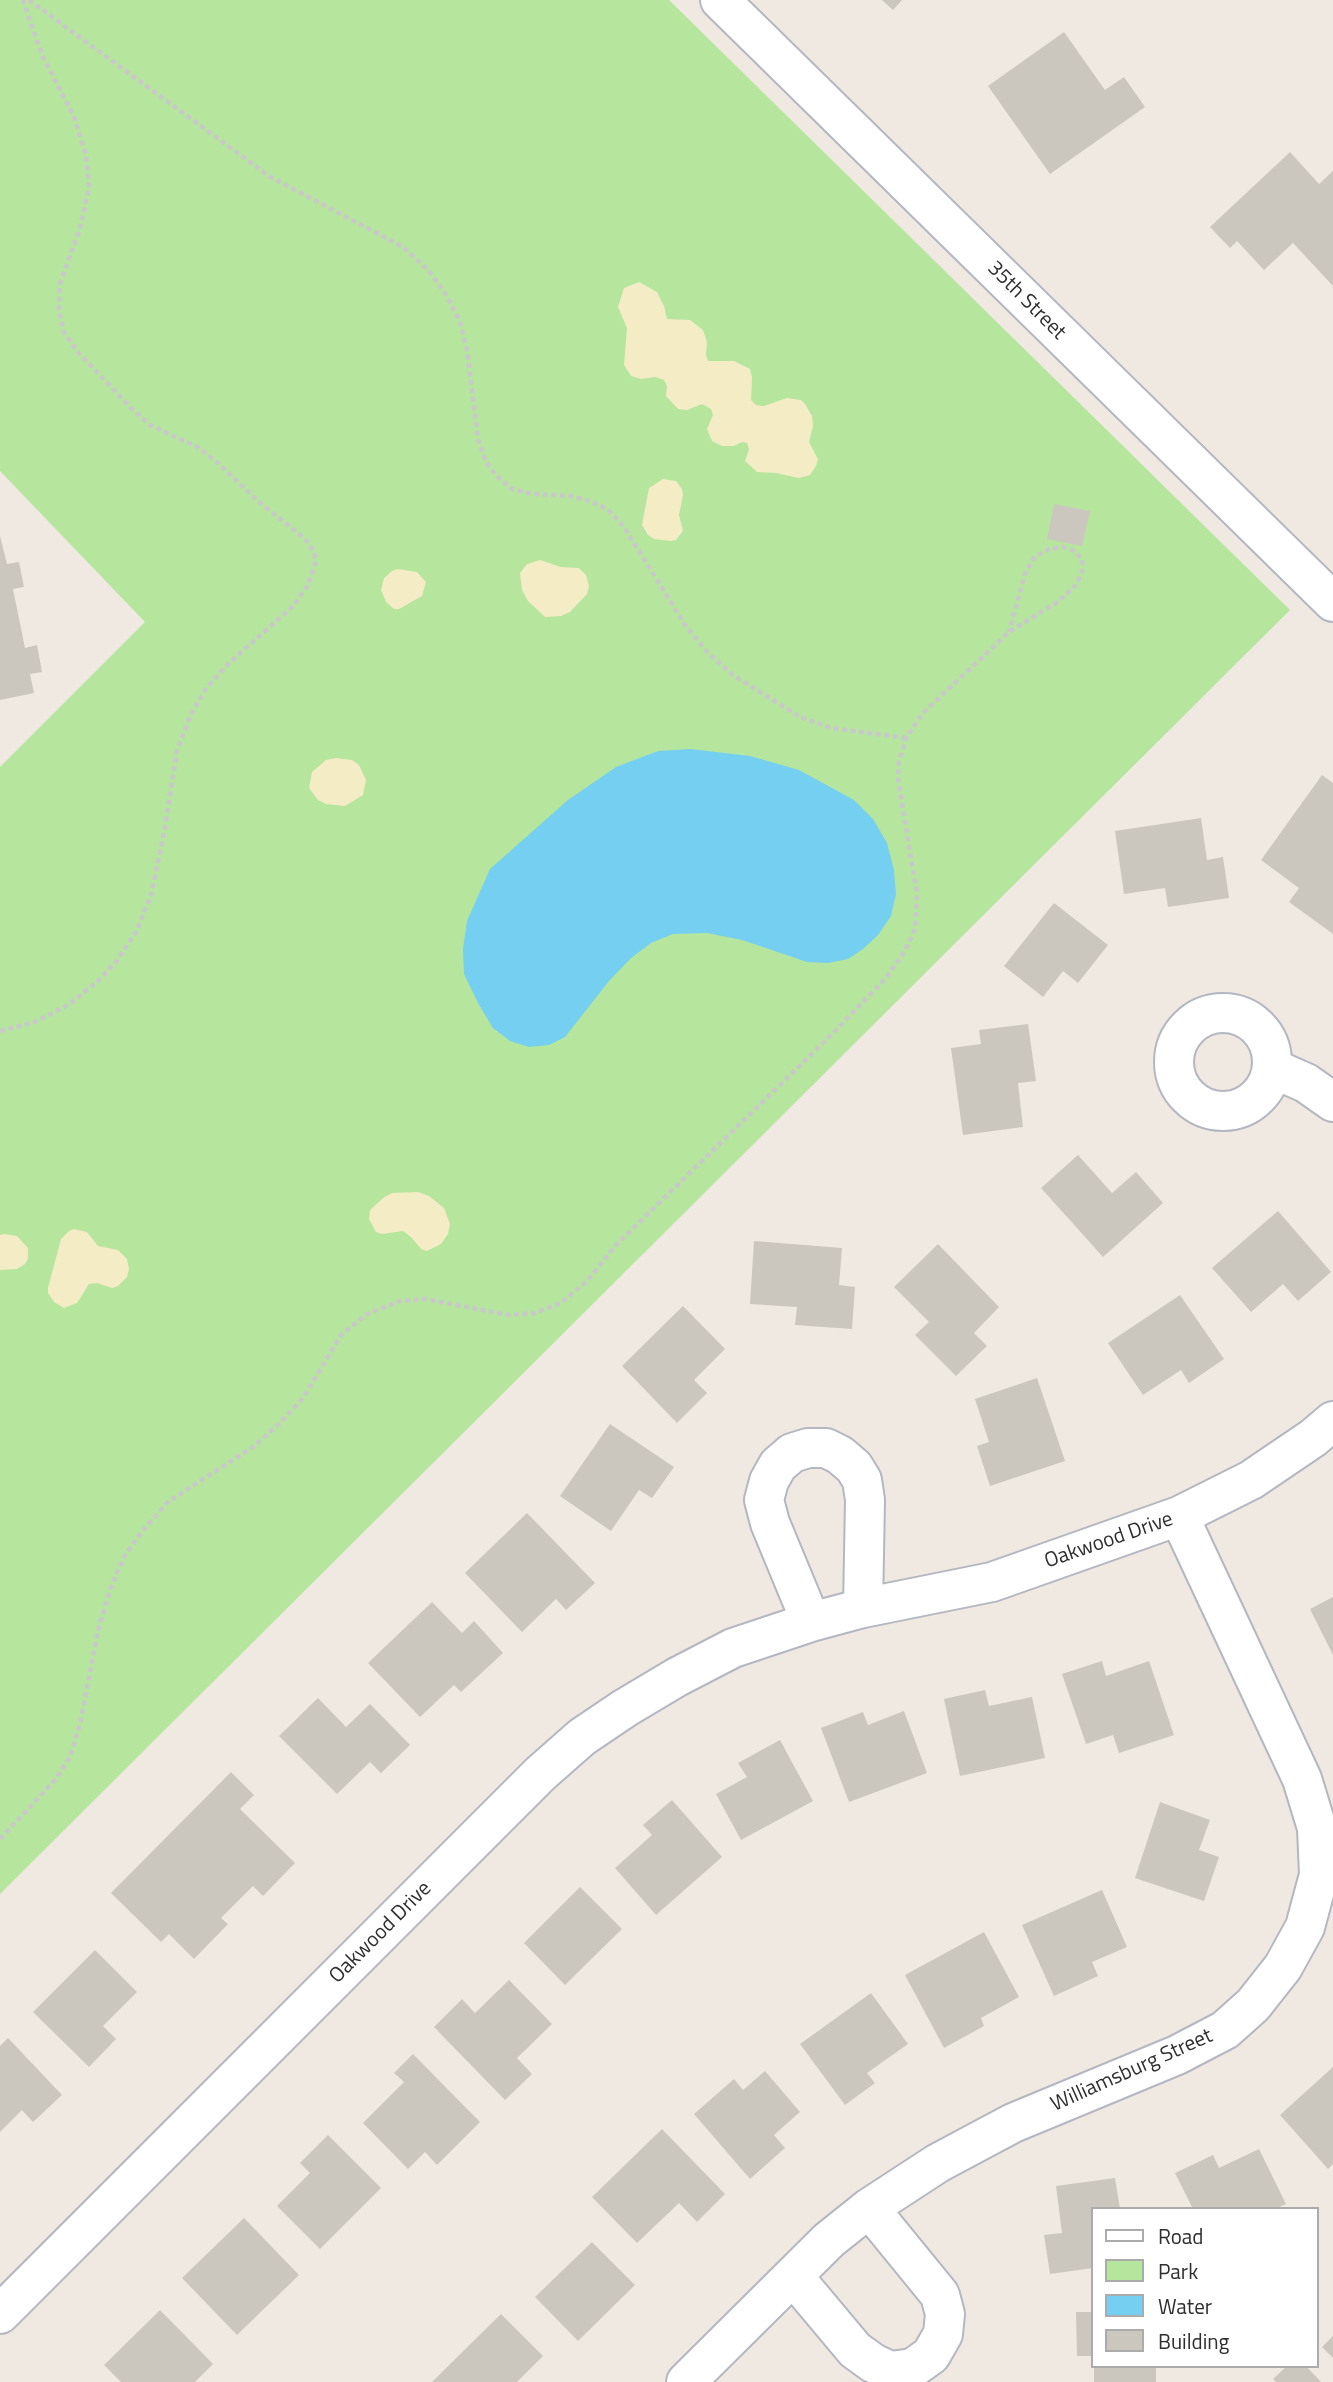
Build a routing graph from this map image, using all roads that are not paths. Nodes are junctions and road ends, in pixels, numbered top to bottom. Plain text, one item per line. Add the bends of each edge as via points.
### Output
1 (720, 0) edge
2 (1333, 602) edge
3 (1272, 1068) dead end
4 (1333, 1102) edge
5 (1333, 1421) edge
6 (1179, 1516) junction
7 (863, 1608) junction
8 (811, 1622) junction
9 (869, 2208) junction
10 (793, 2276) junction
11 (0, 2314) edge
12 (686, 2382) edge

1 - 2 street, 35th Street
3 - 4 street
5 - 6 street, Oakwood Drive via 1251,1480
6 - 7 street, Oakwood Drive via 992,1582
6 - 9 street, Williamsburg Street via 1310,1804 1317,1828 1319,1875 1306,1927 1283,1967 1253,2005 1225,2030 1177,2055 1013,2123 938,2163
7 - 8 street, Oakwood Drive
7 - 8 street via 862,1480 840,1455 826,1448 808,1448 792,1453 778,1465 764,1500
8 - 11 street, Oakwood Drive via 733,1648 582,1737
9 - 10 street, Williamsburg Street
9 - 10 street via 940,2295 945,2314 943,2334 931,2355 913,2368 890,2371 873,2363 855,2350
10 - 12 street, Williamsburg Street

